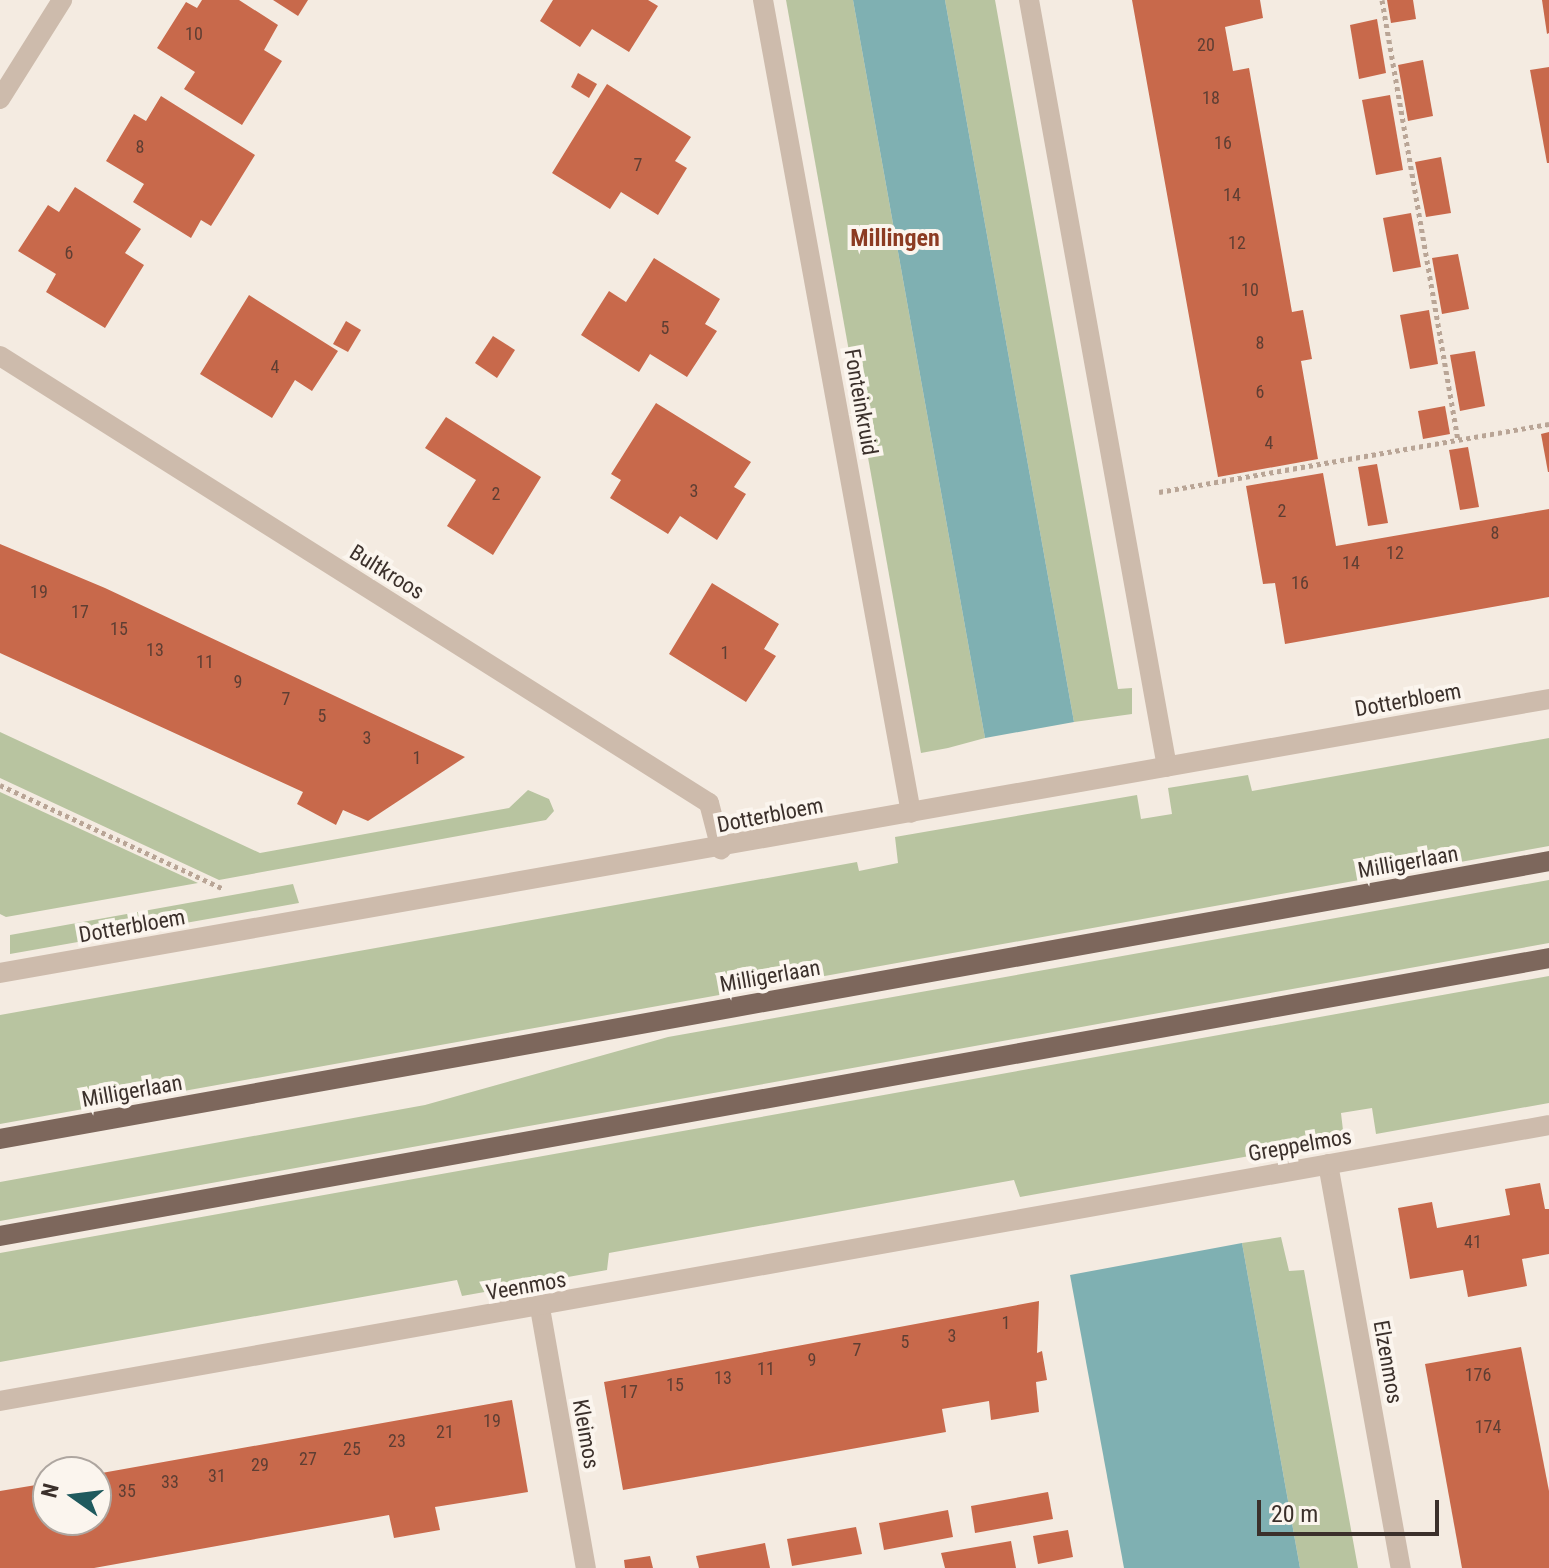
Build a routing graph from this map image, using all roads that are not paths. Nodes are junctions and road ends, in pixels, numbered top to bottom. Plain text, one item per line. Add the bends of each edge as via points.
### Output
1 (62, 0) edge
2 (763, 0) edge
3 (1029, 0) edge
4 (0, 99) edge
5 (0, 356) edge
6 (1549, 699) edge
7 (1167, 767) junction
8 (911, 813) junction
9 (721, 849) junction
10 (1549, 861) edge
11 (1549, 958) edge
12 (0, 973) edge
13 (1549, 1125) edge
14 (0, 1139) edge
15 (1328, 1164) junction
16 (1059, 1211) joint
17 (0, 1236) edge
18 (540, 1308) junction
19 (0, 1401) edge
20 (586, 1568) edge
21 (1401, 1568) edge

1 - 4 street
2 - 8 street, Fonteinkruid
3 - 7 street
5 - 9 street, Bultkroos via 709,803
6 - 7 street, Dotterbloem
7 - 8 street, Dotterbloem
8 - 9 street, Dotterbloem
9 - 12 street, Dotterbloem
10 - 14 main road, Milligerlaan
11 - 17 main road
13 - 15 street, Greppelmos
15 - 16 street, Greppelmos
15 - 21 street, Elzenmos
16 - 18 street, Veenmos
18 - 19 street, Veenmos
18 - 20 street, Kleimos

